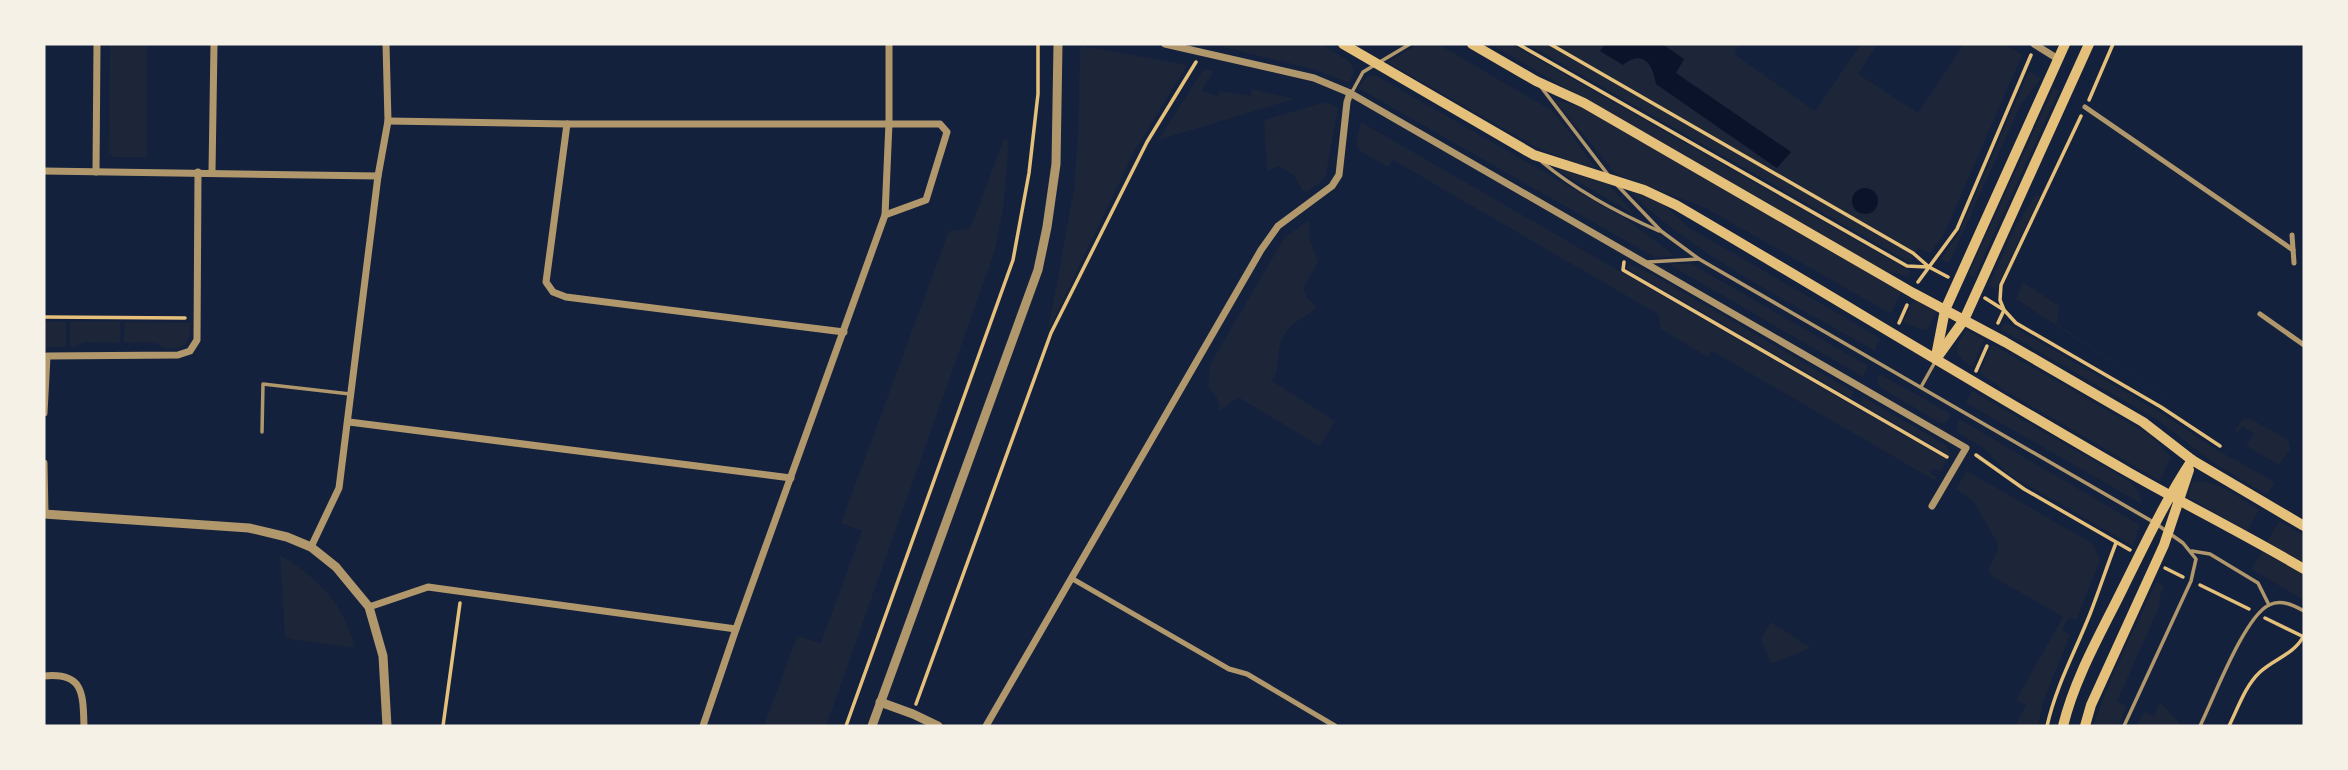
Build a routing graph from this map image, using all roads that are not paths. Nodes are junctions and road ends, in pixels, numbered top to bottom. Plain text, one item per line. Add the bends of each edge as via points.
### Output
1 (97, 44) edge
2 (214, 44) edge
3 (386, 44) edge
4 (889, 44) edge
5 (1058, 44) edge
6 (1165, 44) edge
7 (1343, 44) edge
8 (1410, 44) edge
9 (1472, 44) edge
10 (2035, 44) edge
11 (2064, 44) edge
12 (2089, 44) edge
13 (2058, 59) junction
14 (1376, 63) junction
15 (1536, 80) junction
16 (1350, 93) junction
17 (2085, 107) road end
18 (388, 121) junction
19 (889, 123) junction
20 (567, 124) junction
21 (1534, 155) junction
22 (44, 171) edge
23 (96, 172) junction
24 (198, 172) junction
25 (212, 173) junction
26 (378, 176) junction
27 (1612, 180) junction
28 (885, 215) junction
29 (1661, 231) junction
30 (2291, 235) dead end
31 (2293, 250) junction
32 (1699, 259) junction
33 (1646, 262) junction
34 (2294, 263) dead end
35 (1945, 310) junction
36 (2260, 314) dead end
37 (1964, 320) junction
38 (845, 332) junction
39 (2304, 345) edge
40 (1936, 359) junction
41 (1920, 387) junction
42 (352, 394) junction
43 (44, 413) edge
44 (349, 422) junction
45 (262, 432) dead end
46 (2192, 460) junction
47 (44, 463) edge
48 (792, 478) junction
49 (2169, 494) junction
50 (2180, 500) junction
51 (1932, 506) dead end
52 (44, 514) edge
53 (2155, 523) junction
54 (2304, 526) edge
55 (2169, 531) junction
56 (311, 547) junction
57 (2190, 551) junction
58 (2304, 569) edge
59 (1072, 578) junction
60 (2269, 605) junction
61 (369, 607) junction
62 (2304, 611) edge
63 (736, 629) junction
64 (44, 676) edge
65 (880, 702) junction
66 (84, 726) edge
67 (387, 726) edge
68 (703, 726) edge
69 (872, 726) edge
70 (938, 726) edge
71 (986, 726) edge
72 (1335, 726) edge
73 (2063, 726) edge
74 (2085, 726) edge
75 (2124, 726) edge
76 (2200, 726) edge

1 - 23 street
2 - 25 street
3 - 18 street
4 - 19 street
5 - 65 street via 1056,164 1038,270
6 - 16 street via 1314,78
7 - 14 main road
8 - 14 lane
9 - 15 main road
10 - 13 street
11 - 13 main road
12 - 37 main road
13 - 35 main road
14 - 16 lane via 1363,72
14 - 21 main road
15 - 27 lane
15 - 35 main road
16 - 33 street
16 - 59 street via 1339,175 1332,186 1278,226 1261,250
17 - 31 street
18 - 20 street
18 - 26 street
19 - 20 street
19 - 28 street
19 - 28 street via 940,124 947,132 926,200
20 - 38 street via 546,282 553,292
21 - 27 main road
21 - 29 lane via 1560,177
22 - 23 street
23 - 24 street
24 - 25 street
24 - 43 street via 197,340 190,351 178,355 47,356
25 - 26 street
26 - 42 street
27 - 29 lane
27 - 40 main road via 1676,205
28 - 38 street
29 - 32 lane
30 - 31 street
31 - 34 street
32 - 33 lane
32 - 41 lane
33 - 51 street via 1966,448
35 - 37 main road
35 - 40 main road
36 - 39 street
37 - 40 main road
37 - 46 main road via 2143,422
38 - 48 street
40 - 41 lane
40 - 49 main road
41 - 53 lane
42 - 44 street
42 - 45 lane via 263,384
44 - 48 street
44 - 56 street via 339,488
46 - 49 main road
46 - 50 main road
46 - 54 main road
47 - 52 street
48 - 63 street
49 - 50 main road
49 - 53 main road
50 - 55 main road
50 - 58 main road
52 - 56 street via 249,528
53 - 55 lane
53 - 73 main road via 2084,667
55 - 57 lane
55 - 74 main road
56 - 61 street via 336,567
57 - 60 lane via 2210,554 2258,583
57 - 75 lane via 2196,559 2191,581
59 - 71 street
59 - 72 street
60 - 62 lane via 2281,601
60 - 76 lane via 2241,639
61 - 63 street via 428,587
61 - 67 street via 383,656
63 - 68 street
64 - 66 street via 66,677 79,684
65 - 69 street
65 - 70 street

